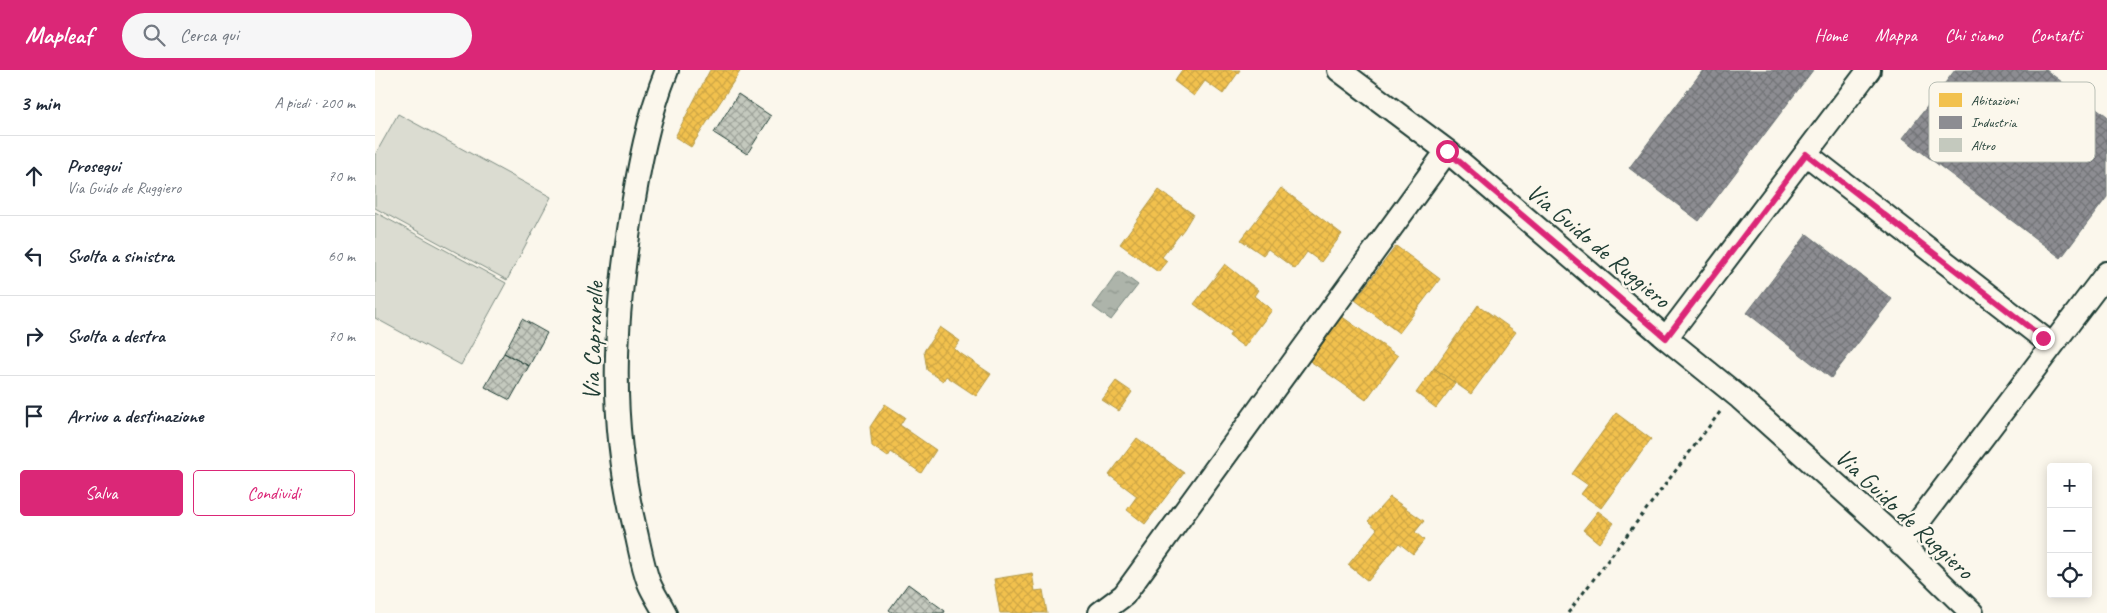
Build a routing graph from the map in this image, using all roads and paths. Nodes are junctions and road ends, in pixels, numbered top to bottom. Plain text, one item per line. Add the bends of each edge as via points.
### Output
1 (667, 70) edge
2 (1339, 70) edge
3 (1869, 70) edge
4 (1447, 151) junction
5 (1806, 154) junction
6 (2107, 273) edge
7 (1666, 338) junction
8 (2043, 338) dead end
9 (1734, 393) junction
10 (1901, 545) junction
11 (665, 613) edge
12 (1100, 613) edge
13 (1568, 613) edge
14 (1972, 613) edge

1 - 11 street, Via Caprarelle via 647,132 636,188 623,268 616,349 617,415 627,492 649,582
2 - 4 street, Via Guido de Ruggiero
3 - 5 street
4 - 7 street, Via Guido de Ruggiero
4 - 12 street via 1123,595
5 - 7 street
5 - 8 street
6 - 10 street
7 - 9 street, Via Guido de Ruggiero
9 - 10 street, Via Guido de Ruggiero
9 - 13 path
10 - 14 street, Via Guido de Ruggiero

